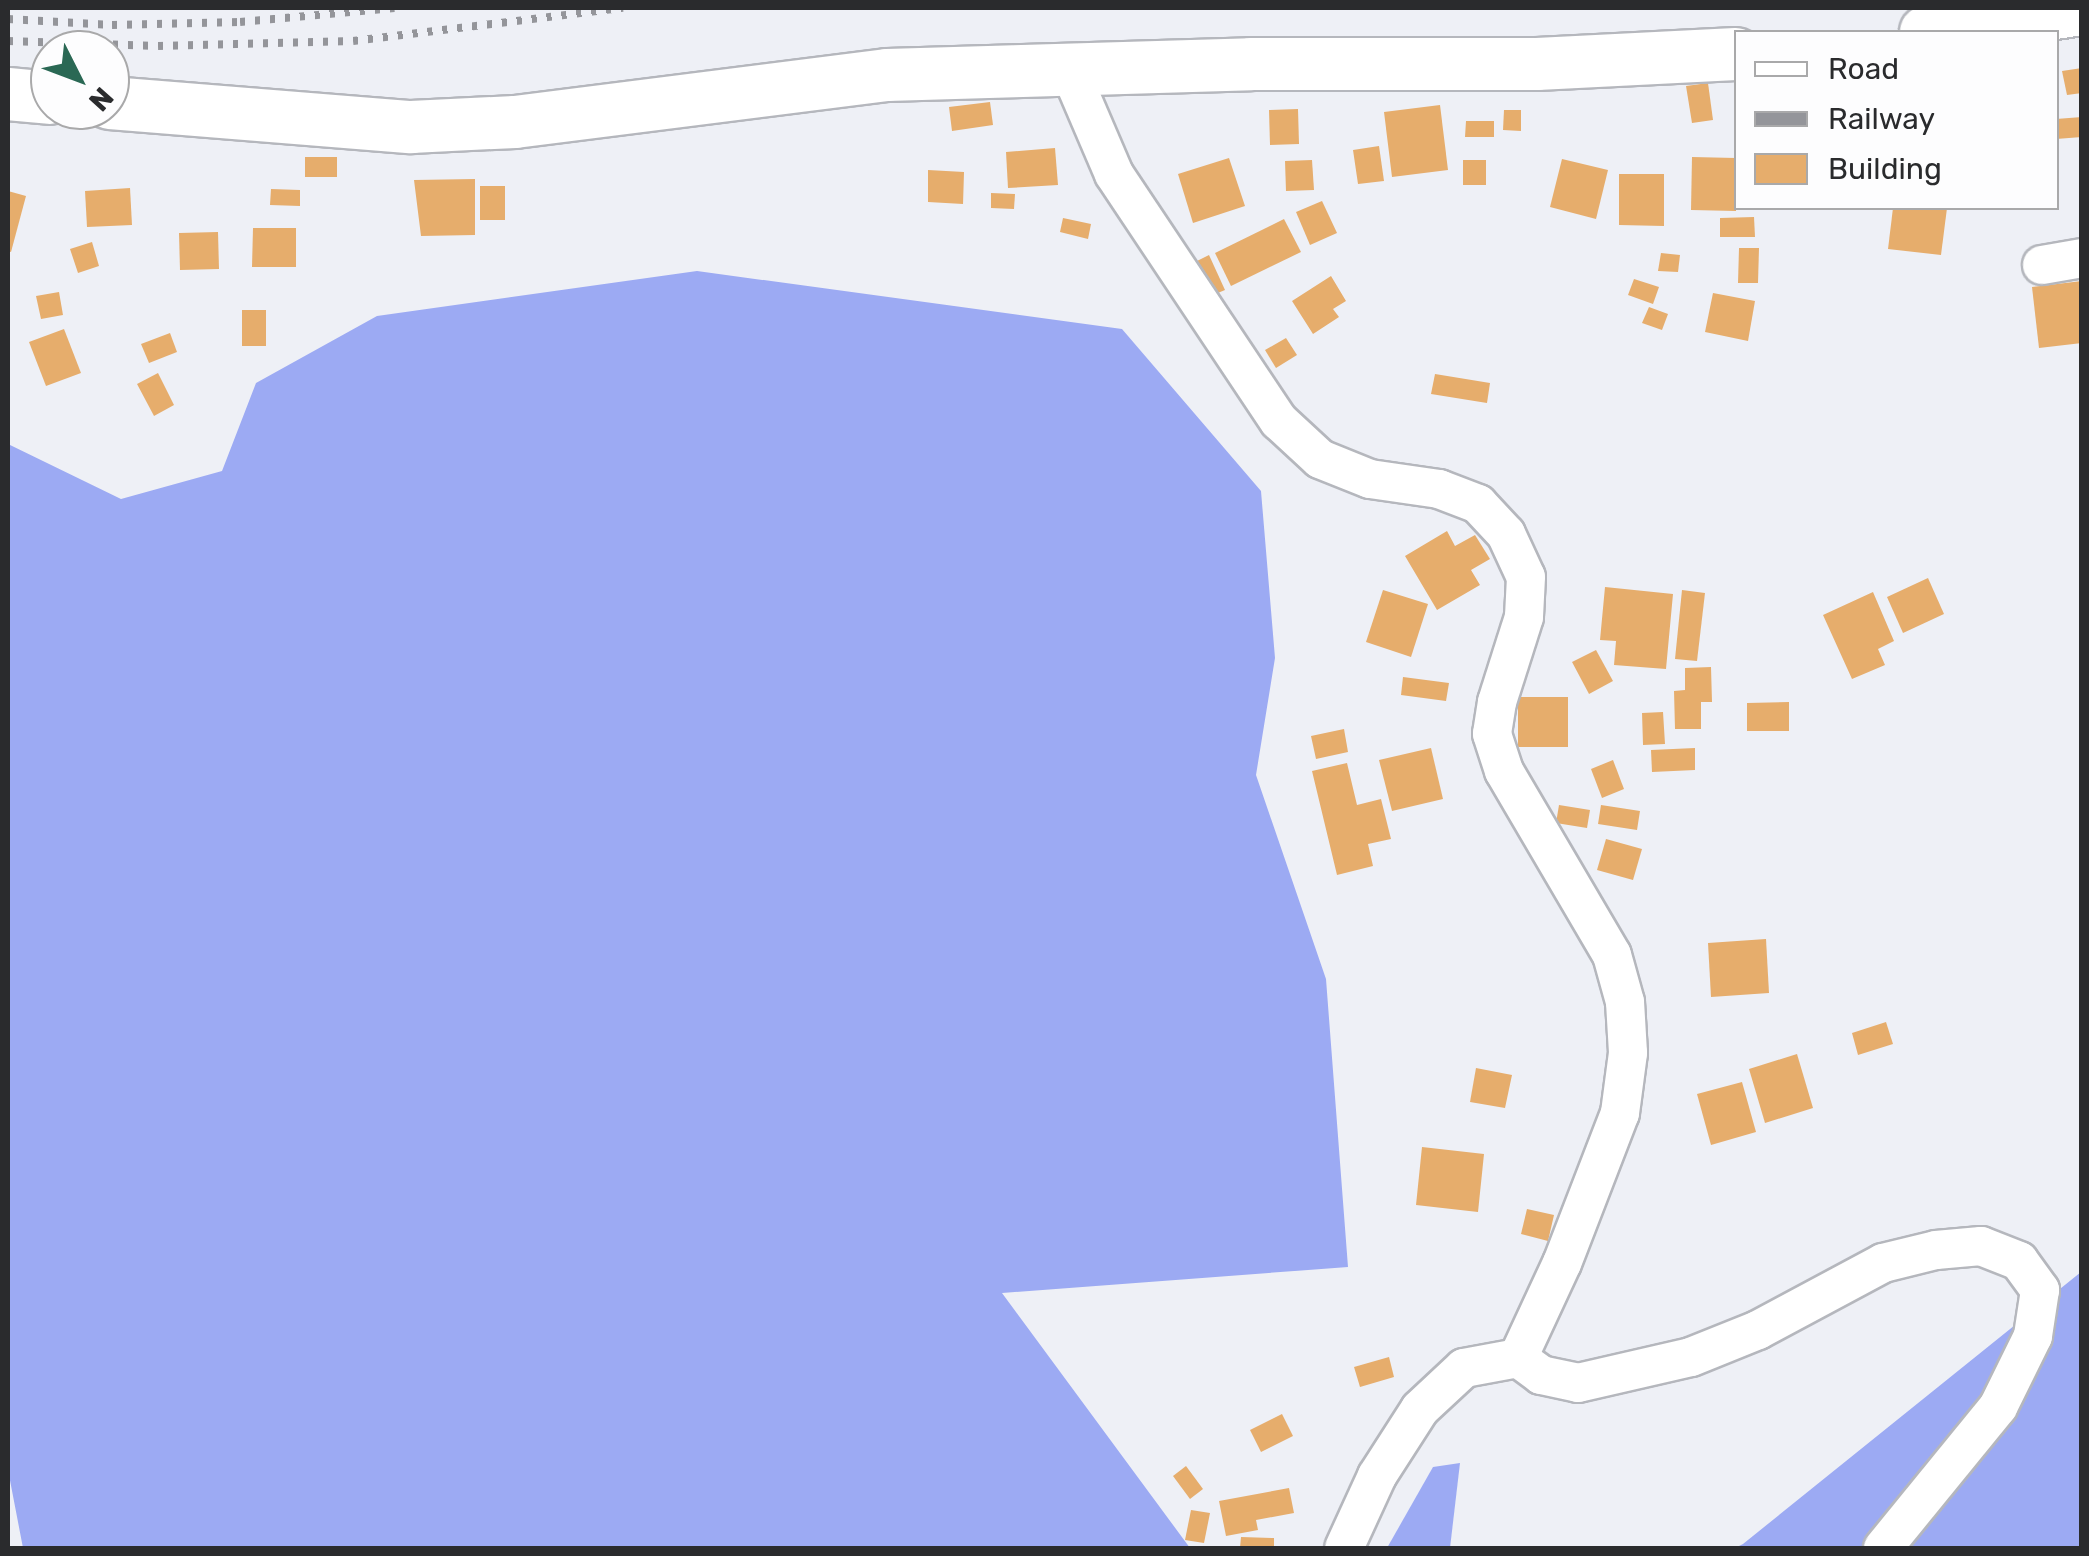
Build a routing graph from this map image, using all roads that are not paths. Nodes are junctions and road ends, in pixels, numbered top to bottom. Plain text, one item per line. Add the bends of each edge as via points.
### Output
1 (2082, 10) edge
2 (1940, 30) edge
3 (1734, 54) edge
4 (1069, 69) junction
5 (130, 105) edge
6 (2082, 258) edge
7 (2042, 265) dead end
8 (1518, 1358) junction
9 (1344, 1548) edge
10 (1882, 1548) edge

1 - 2 main road
3 - 4 main road via 1537,64
4 - 5 main road via 887,75 552,118 411,127
4 - 8 street via 1114,174 1279,421 1320,459 1370,480 1439,489 1480,505 1506,534 1526,576 1524,617 1492,734 1504,772 1612,955 1625,1002 1628,1053 1620,1113 1602,1164
6 - 7 street
8 - 9 street via 1464,1368 1420,1409 1377,1476
8 - 10 street via 1541,1376 1578,1384 1691,1357 1758,1330 1883,1263 1981,1246 2018,1261 2040,1290 2033,1336 1998,1407

